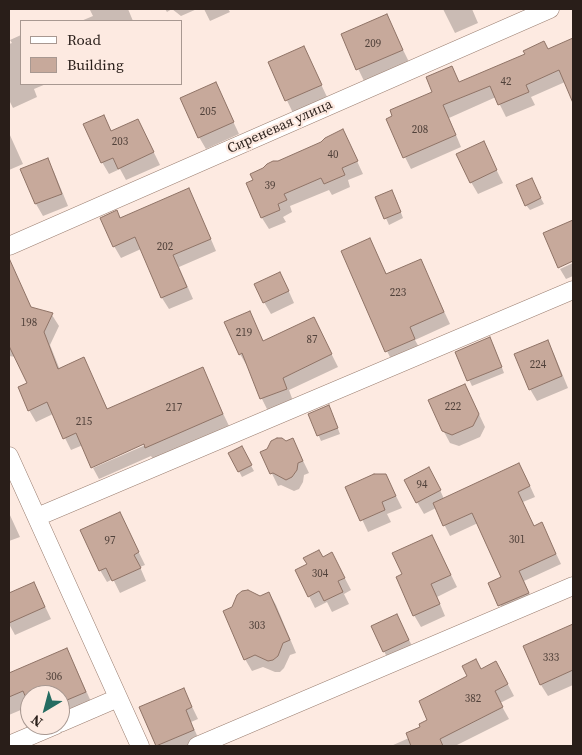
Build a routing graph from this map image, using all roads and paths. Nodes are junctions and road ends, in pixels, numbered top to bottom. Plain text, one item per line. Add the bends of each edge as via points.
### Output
1 (550, 9) edge
2 (9, 246) edge
3 (573, 290) edge
4 (9, 456) edge
5 (37, 517) junction
6 (573, 586) edge
7 (118, 698) junction
8 (70, 719) edge
9 (32, 735) edge
10 (9, 745) edge
11 (140, 746) edge
12 (197, 746) edge

1 - 2 street, Сиреневая улица
3 - 5 street
4 - 5 street
5 - 7 street
6 - 12 street
7 - 8 street
7 - 11 street
9 - 10 street

